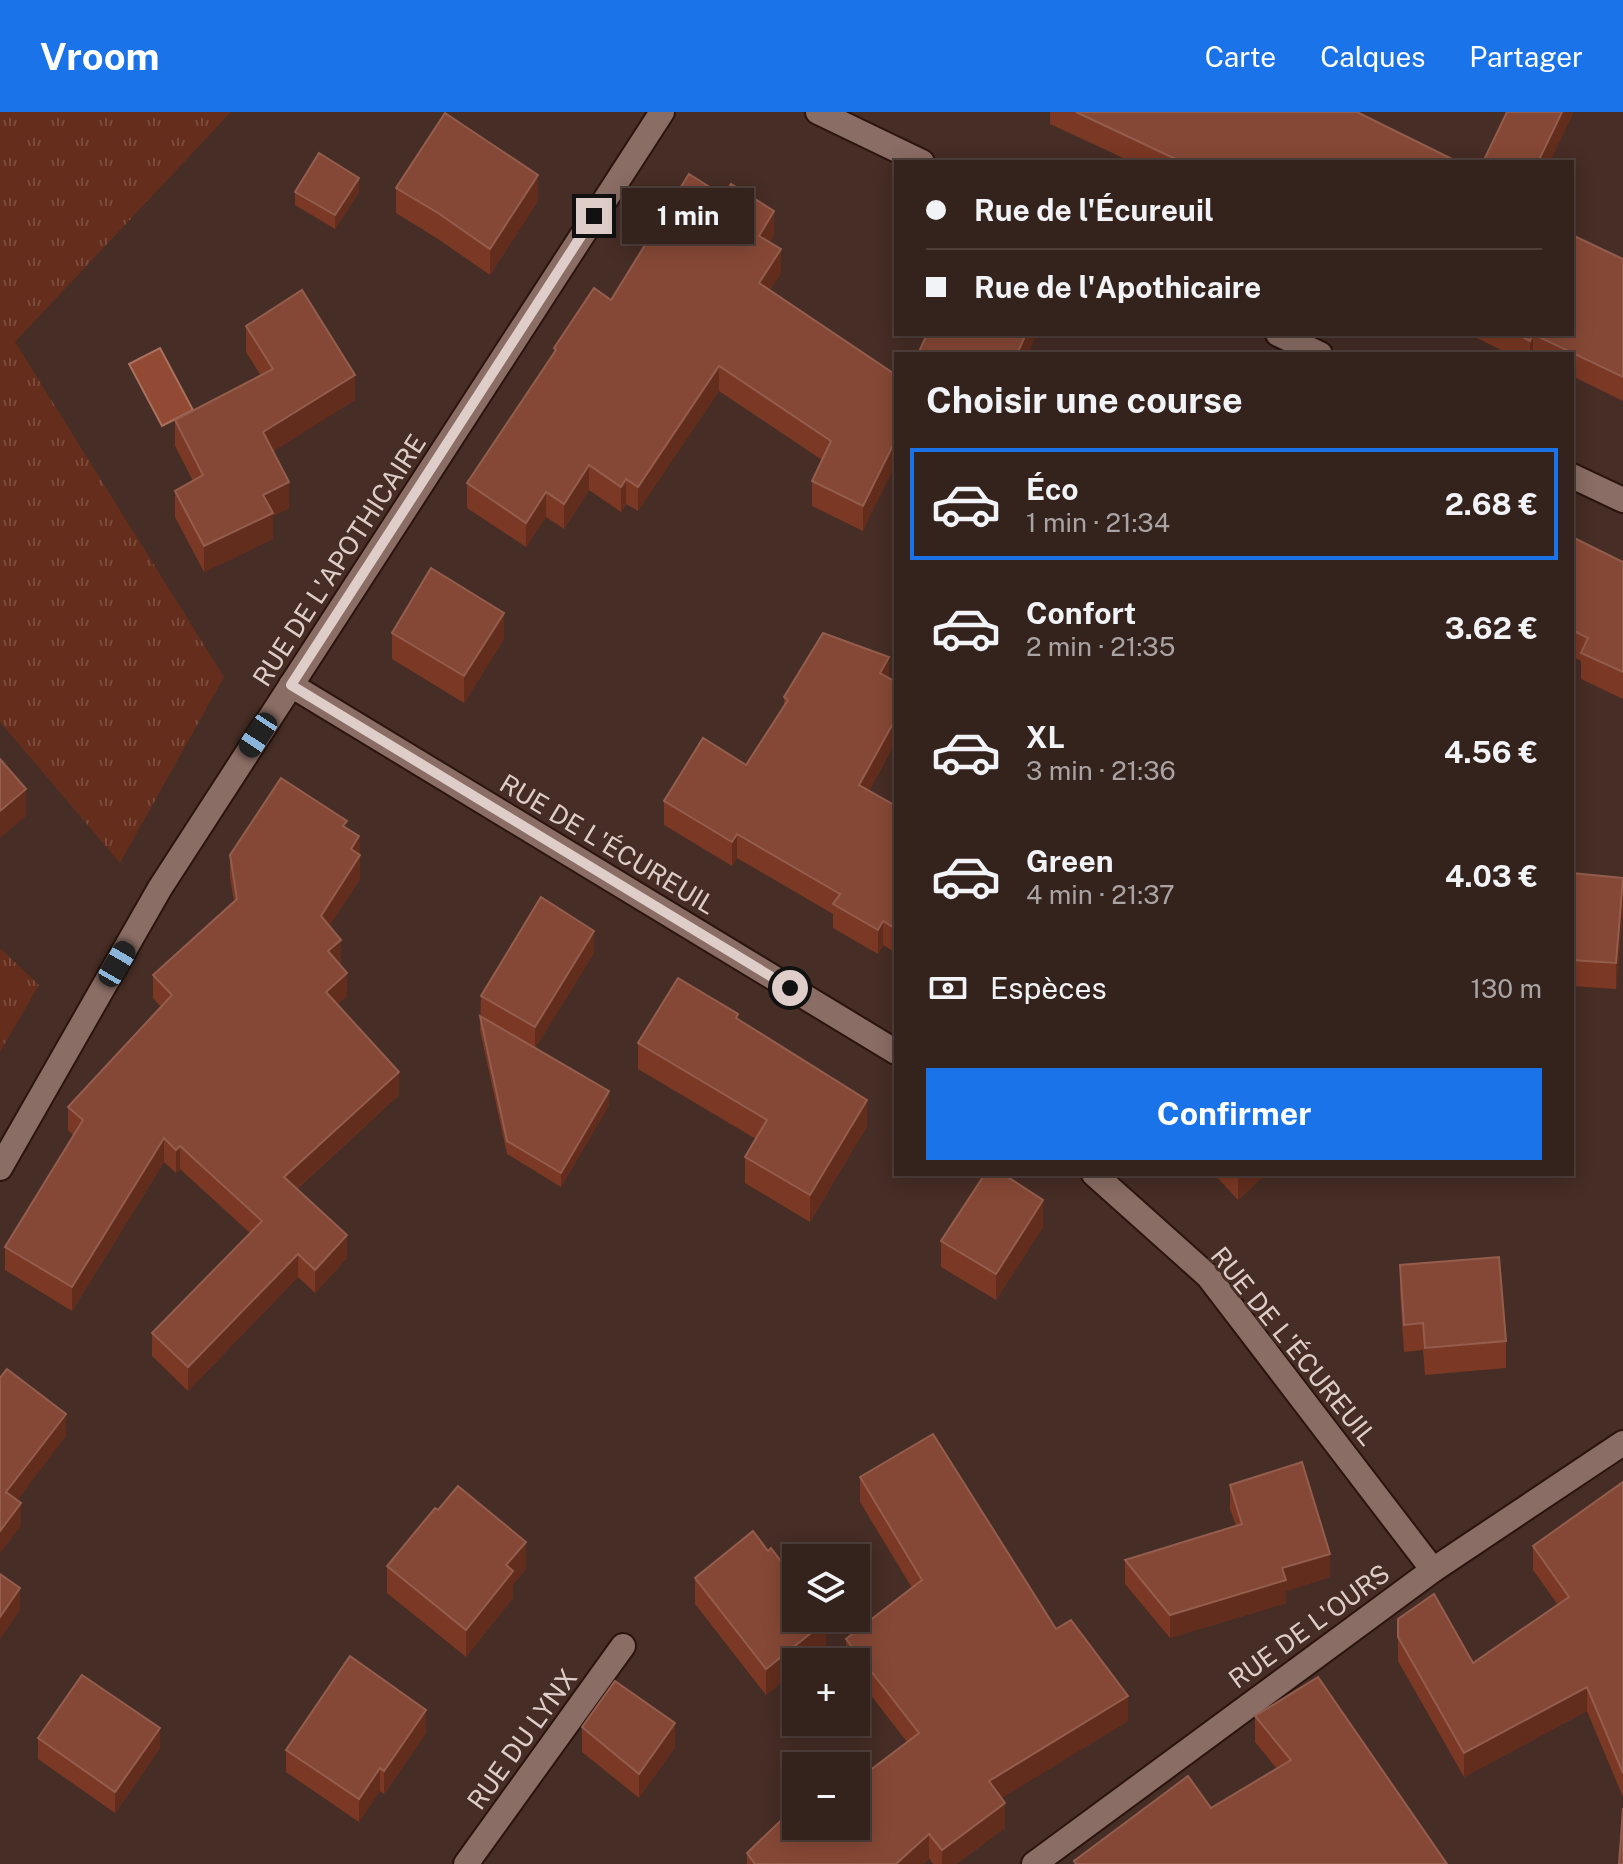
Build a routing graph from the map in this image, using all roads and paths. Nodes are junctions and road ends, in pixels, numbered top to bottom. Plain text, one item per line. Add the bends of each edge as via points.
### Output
1 (662, 112) edge
2 (818, 112) edge
3 (918, 160) edge
4 (1282, 336) edge
5 (1316, 352) edge
6 (1574, 477) edge
7 (1623, 500) edge
8 (291, 685) junction
9 (894, 1051) edge
10 (0, 1168) edge
11 (1096, 1176) edge
12 (1623, 1443) edge
13 (1433, 1570) junction
14 (623, 1646) dead end
15 (466, 1864) edge
16 (1034, 1864) edge

1 - 8 street, RUE DE L'APOTHICAIRE
2 - 3 street
4 - 5 street
6 - 7 street
8 - 9 street, RUE DE L'ÉCUREUIL
8 - 10 street, RUE DE L'APOTHICAIRE via 160,888
11 - 13 street, RUE DE L'ÉCUREUIL via 1208,1276
12 - 13 street, RUE DE L'OURS
13 - 16 street, RUE DE L'OURS
14 - 15 street, RUE DU LYNX

